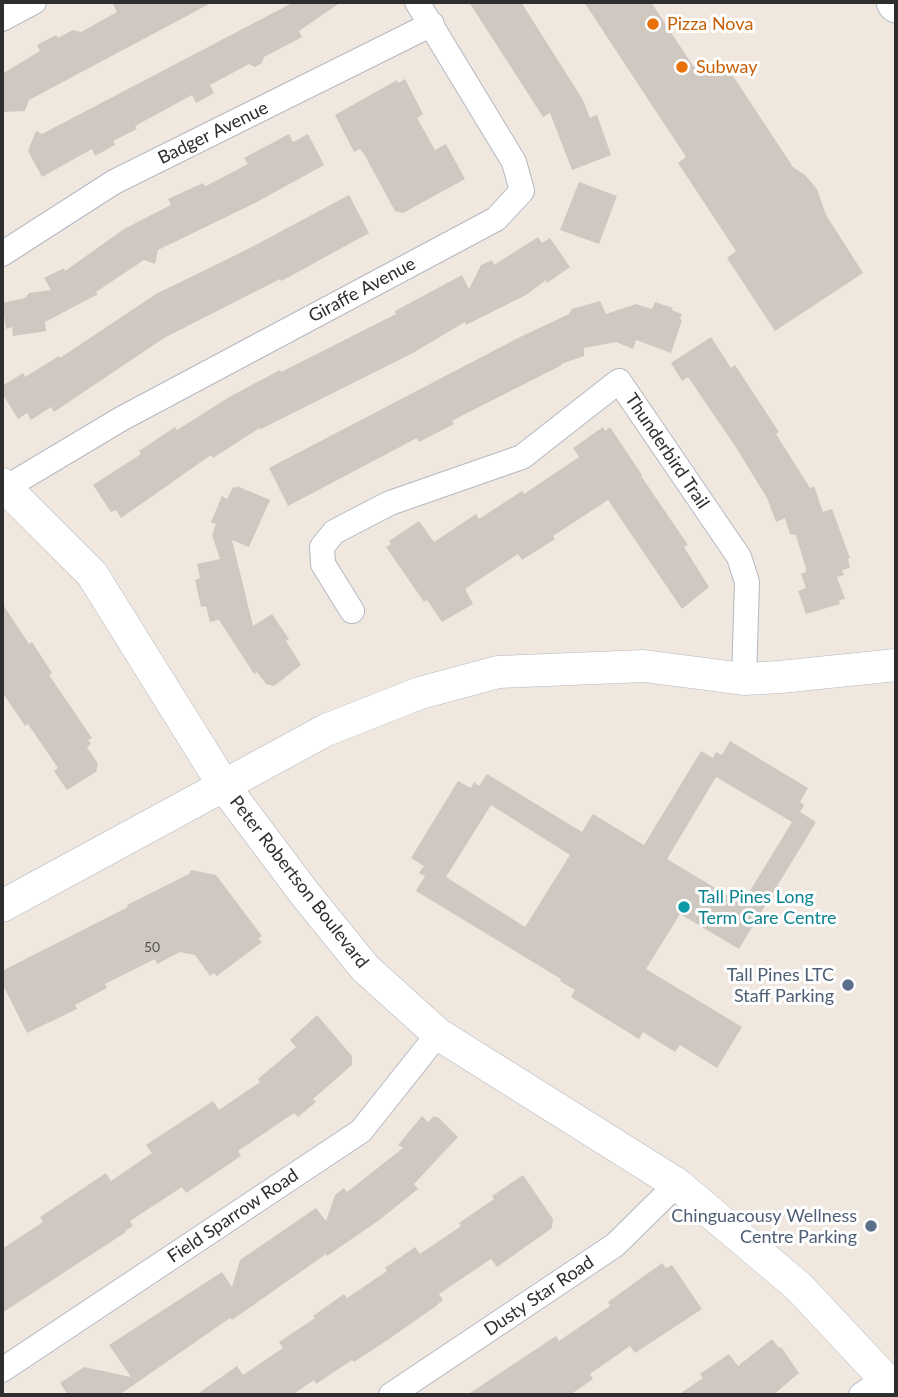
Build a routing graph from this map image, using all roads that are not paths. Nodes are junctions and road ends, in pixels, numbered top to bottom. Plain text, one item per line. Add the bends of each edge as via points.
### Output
1 (34, 2) edge
2 (417, 2) edge
3 (2, 19) edge
4 (432, 24) junction
5 (2, 254) edge
6 (3, 487) edge
7 (352, 611) dead end
8 (896, 665) edge
9 (744, 679) junction
10 (223, 786) junction
11 (2, 906) edge
12 (438, 1034) junction
13 (677, 1184) junction
14 (2, 1370) edge
15 (880, 1390) edge
16 (391, 1395) edge

1 - 3 street
2 - 4 street, Giraffe Avenue
4 - 5 street, Badger Avenue via 114,182
4 - 6 street, Giraffe Avenue via 514,162 522,191 496,219
6 - 10 street, Peter Robertson Boulevard via 92,574
7 - 9 street, Thunderbird Trail via 323,564 322,547 334,532 390,503 522,457 619,381 739,557 747,582
8 - 9 street
9 - 10 street via 644,666 498,672 420,693 326,730
10 - 11 street
10 - 12 street, Peter Robertson Boulevard via 365,968
12 - 13 street, Peter Robertson Boulevard
12 - 14 street, Field Sparrow Road via 361,1131
13 - 15 street, Peter Robertson Boulevard via 799,1287
13 - 16 street, Dusty Star Road via 615,1245

